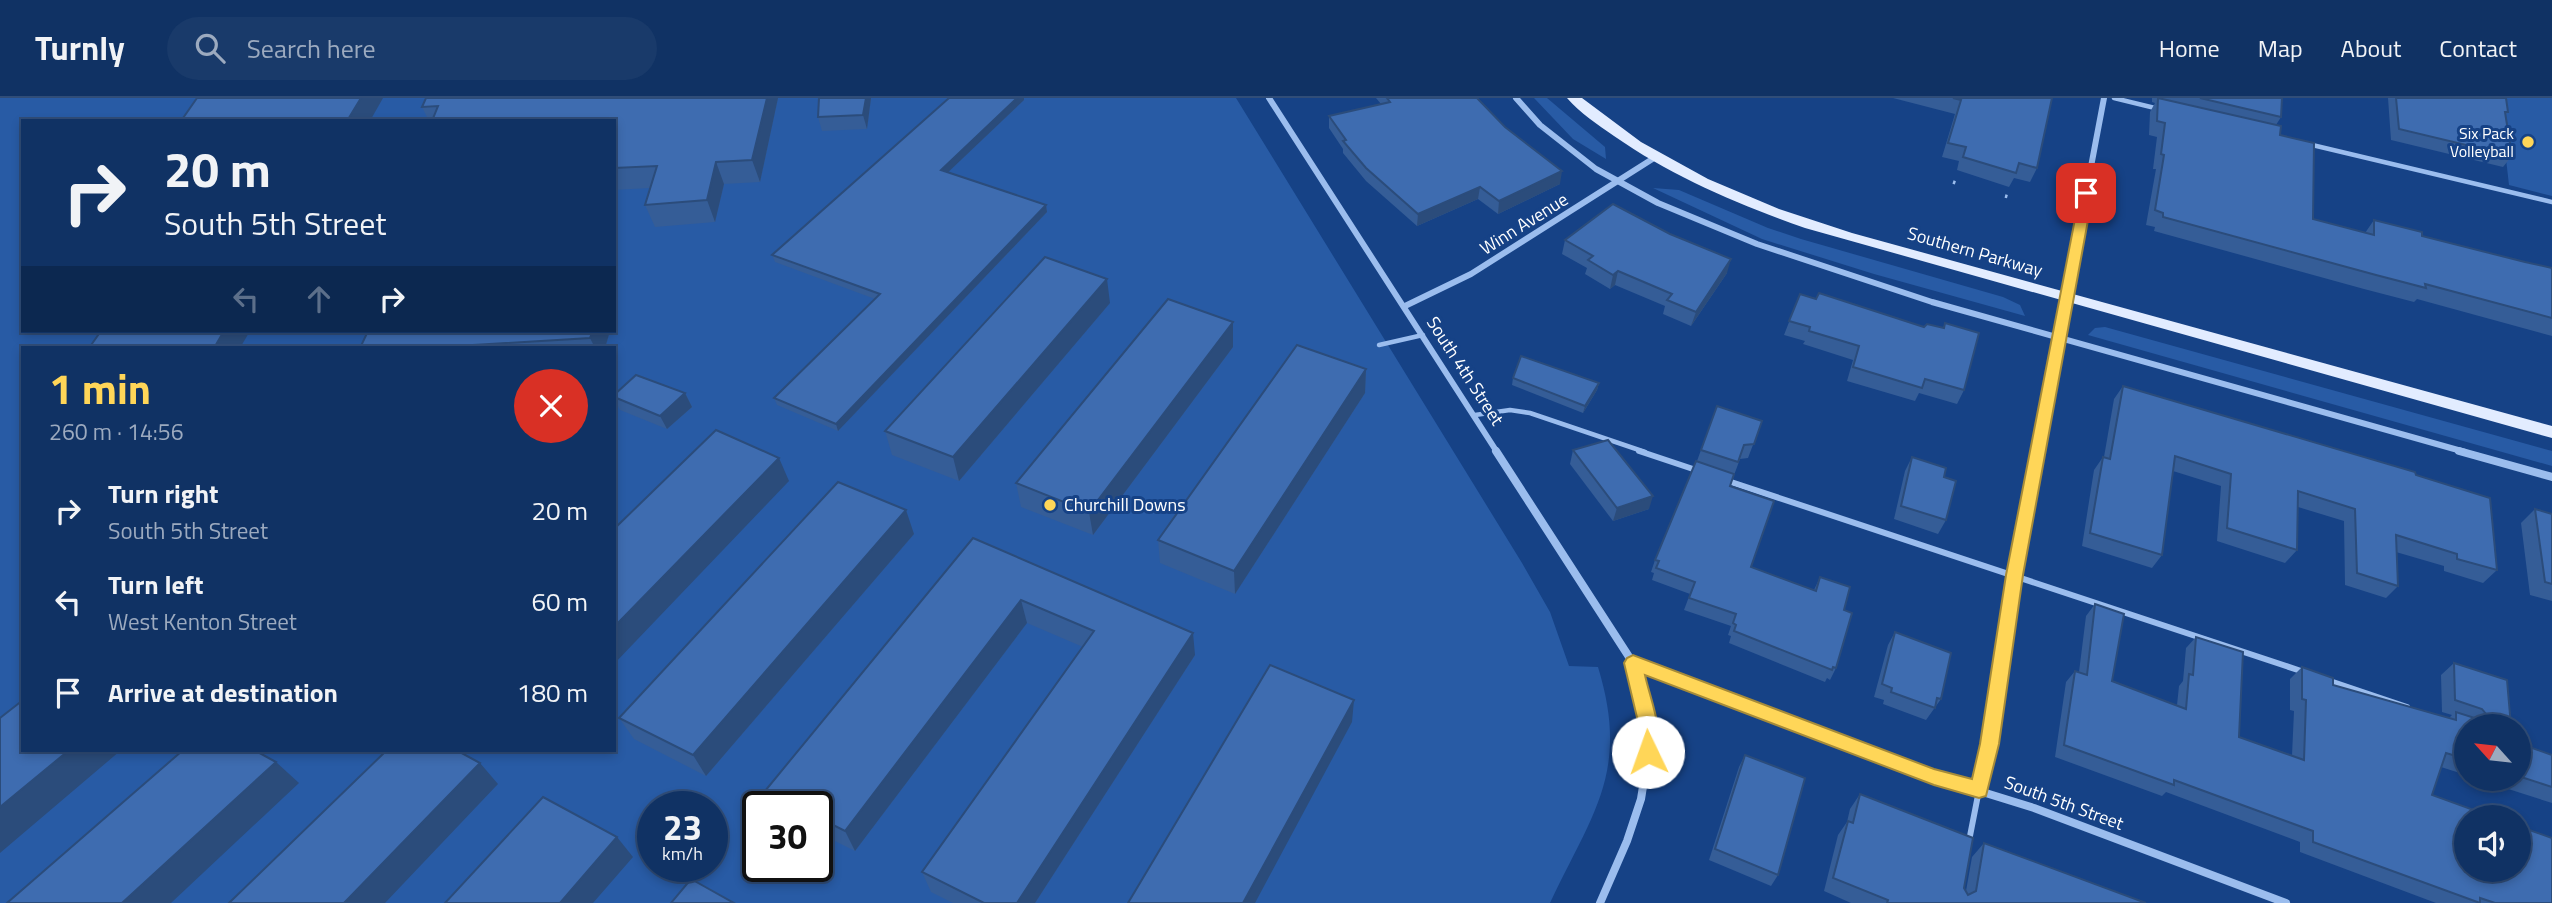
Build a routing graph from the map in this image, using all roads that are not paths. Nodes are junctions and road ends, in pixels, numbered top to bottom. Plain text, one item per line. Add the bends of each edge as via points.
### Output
1 (1269, 98) edge
2 (1516, 98) edge
3 (1574, 98) edge
4 (2104, 98) edge
5 (2114, 98) edge
6 (2167, 111) edge
7 (2300, 142) edge
8 (1654, 158) junction
9 (1616, 182) junction
10 (2552, 202) edge
11 (2066, 297) junction
12 (1405, 306) junction
13 (1423, 335) junction
14 (2059, 338) junction
15 (1379, 345) dead end
16 (1475, 415) junction
17 (2552, 432) edge
18 (1704, 473) edge
19 (1716, 477) edge
20 (2552, 477) edge
21 (2014, 575) junction
22 (1633, 663) junction
23 (2311, 674) edge
24 (2324, 679) edge
25 (2414, 709) edge
26 (1979, 790) junction
27 (1968, 848) edge
28 (1600, 903) edge
29 (2286, 903) edge

1 - 12 street, South 4th Street
2 - 9 street via 1574,154
3 - 8 main road, Southern Parkway
4 - 11 street
5 - 6 lane
7 - 10 lane
8 - 9 street, Winn Avenue
8 - 11 main road, Southern Parkway via 1770,212
9 - 12 street, Winn Avenue via 1471,274
9 - 14 street via 1668,210 1818,267
11 - 14 street
11 - 17 main road, Southern Parkway
12 - 13 street, South 4th Street
13 - 15 lane
13 - 16 street, South 4th Street
14 - 20 street
14 - 21 street
16 - 18 lane via 1510,410 1530,413
16 - 22 street, South 4th Street
19 - 21 lane
21 - 23 lane
21 - 26 street
22 - 26 street, South 5th Street
22 - 28 street, South 4th Street via 1649,730 1647,774 1639,807
24 - 25 lane
26 - 27 lane
26 - 29 street, South 5th Street

